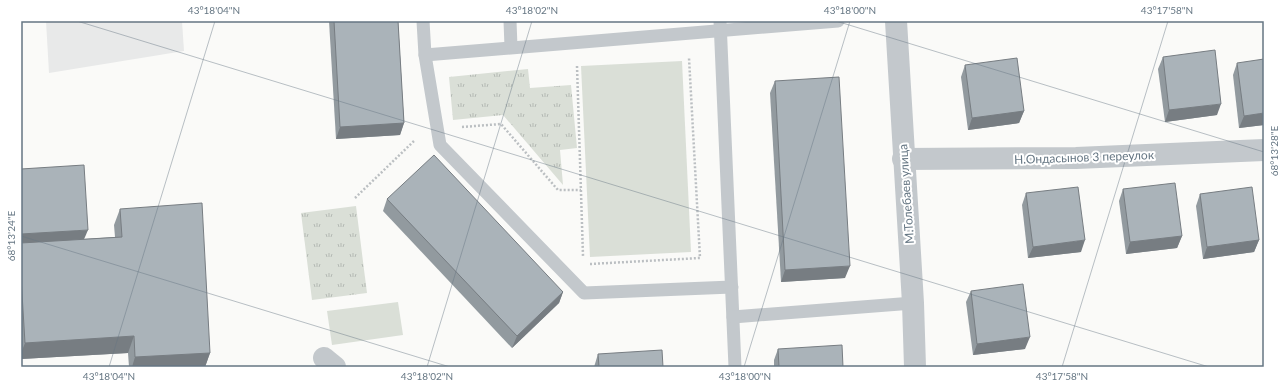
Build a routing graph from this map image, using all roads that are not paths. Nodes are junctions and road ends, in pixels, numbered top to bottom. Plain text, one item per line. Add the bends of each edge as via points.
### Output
1 (423, 21) edge
2 (510, 21) edge
3 (838, 21) edge
4 (896, 21) edge
5 (720, 26) edge
6 (511, 47) junction
7 (425, 55) junction
8 (1264, 150) edge
9 (903, 159) junction
10 (732, 288) junction
11 (913, 303) junction
12 (733, 317) junction
13 (735, 367) edge
14 (915, 367) edge

1 - 7 lane
2 - 6 lane
3 - 5 lane
4 - 9 street, М.Толебаев улица
5 - 6 lane
5 - 10 lane
6 - 7 lane
7 - 10 lane via 440,145 584,293
8 - 9 street, Н.Ондасынов 3 переулок via 1076,158
9 - 11 street, М.Толебаев улица
10 - 12 lane
11 - 12 lane
11 - 14 street, М.Толебаев улица
12 - 13 lane

